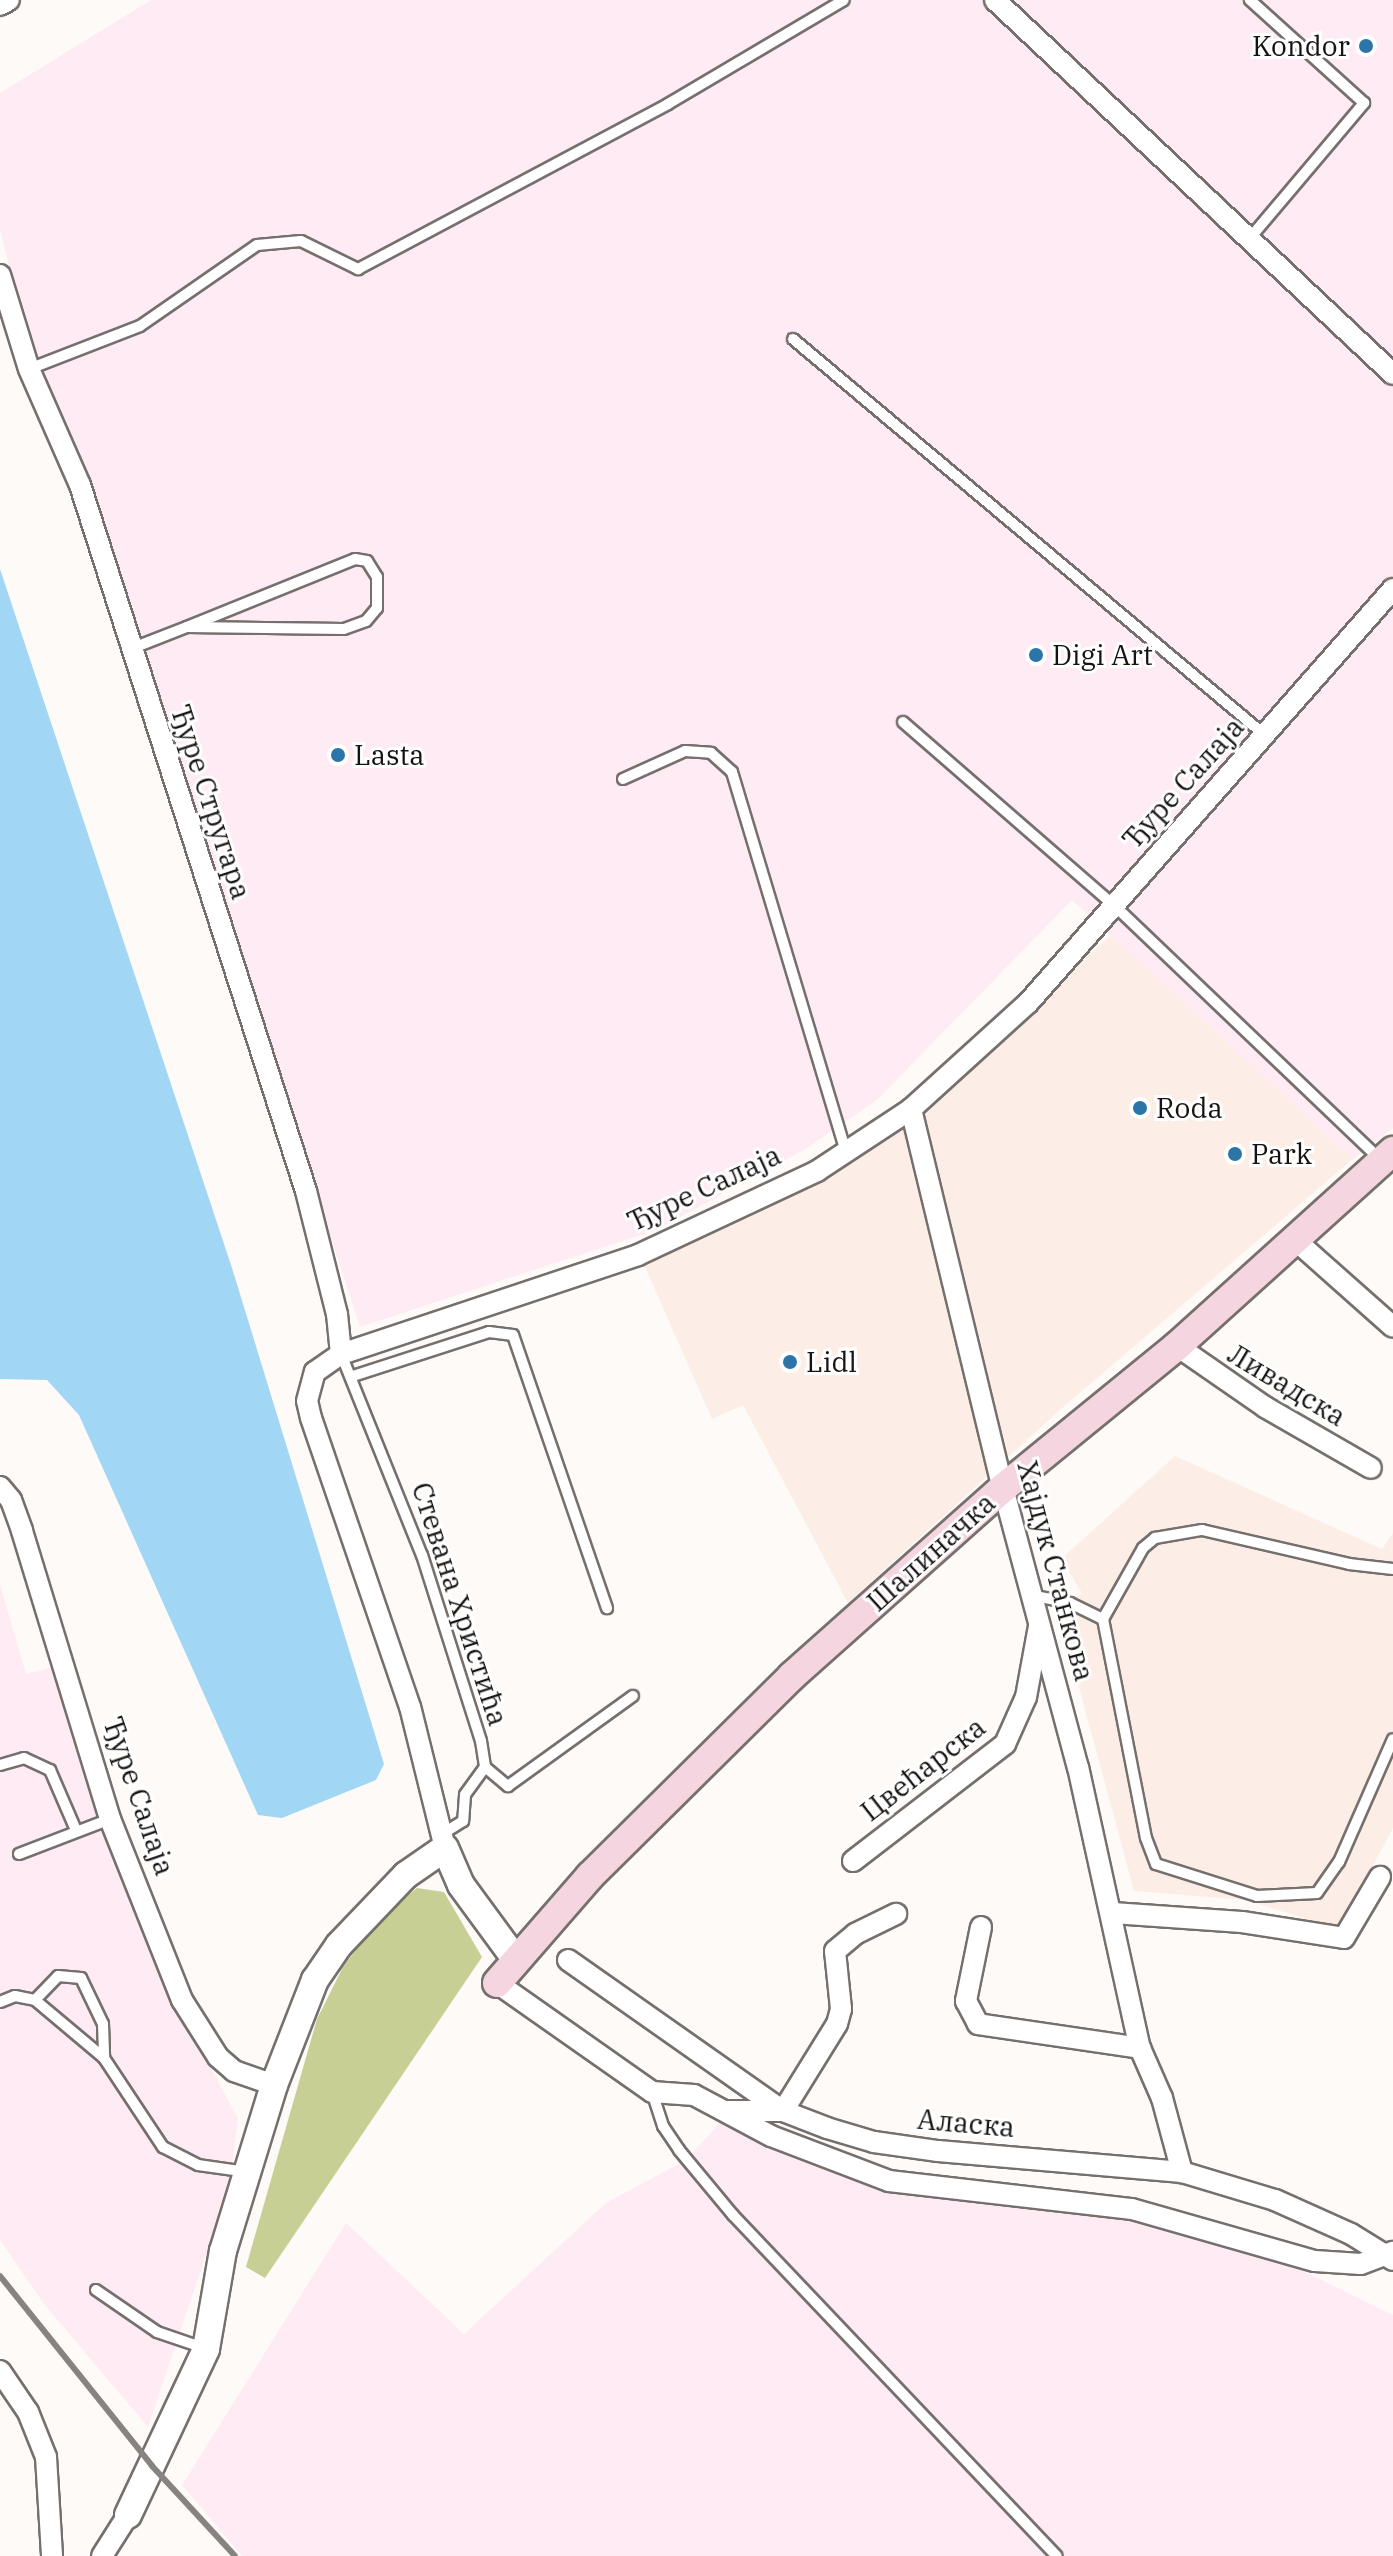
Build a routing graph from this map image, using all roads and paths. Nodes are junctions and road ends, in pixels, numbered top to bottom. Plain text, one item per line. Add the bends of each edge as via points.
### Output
1 (9, 0) edge
2 (844, 0) edge
3 (995, 0) edge
4 (1250, 0) edge
5 (0, 5) edge
6 (1250, 238) junction
7 (0, 275) edge
8 (793, 339) dead end
9 (29, 369) junction
10 (1393, 374) edge
11 (1393, 589) edge
12 (187, 627) junction
13 (133, 648) junction
14 (903, 722) dead end
15 (1266, 737) junction
16 (623, 779) dead end
17 (1116, 907) junction
18 (911, 1109) junction
19 (846, 1151) junction
20 (1387, 1156) edge
21 (1294, 1239) junction
22 (1393, 1327) edge
23 (1177, 1346) junction
24 (341, 1354) junction
25 (353, 1376) junction
26 (1371, 1468) dead end
27 (0, 1487) edge
28 (1003, 1488) junction
29 (1393, 1569) edge
30 (1035, 1596) junction
31 (607, 1608) dead end
32 (1103, 1619) junction
33 (1040, 1621) junction
34 (633, 1696) dead end
35 (1393, 1739) edge
36 (0, 1765) edge
37 (485, 1767) junction
38 (110, 1819) junction
39 (76, 1830) junction
40 (443, 1842) junction
41 (19, 1854) dead end
42 (853, 1861) dead end
43 (1380, 1877) dead end
44 (1113, 1913) junction
45 (896, 1914) dead end
46 (981, 1927) dead end
47 (516, 1960) junction
48 (568, 1960) dead end
49 (497, 1983) joint
50 (35, 2000) junction
51 (0, 2002) edge
52 (1140, 2048) junction
53 (104, 2058) junction
54 (274, 2085) junction
55 (652, 2092) junction
56 (726, 2111) junction
57 (783, 2111) junction
58 (249, 2172) junction
59 (1182, 2172) junction
60 (1391, 2257) edge
61 (96, 2290) dead end
62 (206, 2349) junction
63 (0, 2371) edge
64 (128, 2515) joint
65 (52, 2556) edge
66 (102, 2556) edge
67 (1057, 2556) edge

1 - 5 street
2 - 9 lane via 668,104 358,269 301,241 257,245 140,326
3 - 6 street
4 - 6 lane via 1364,103
6 - 10 street
7 - 9 street, Ђуре Стругара
8 - 15 lane
9 - 13 street, Ђуре Стругара via 80,485
11 - 15 street, Ђуре Салаја
12 - 12 lane via 355,559 367,561 377,577 377,608 366,621 344,629
12 - 13 lane
13 - 24 street, Ђуре Стругара via 306,1191 337,1314
14 - 17 lane
15 - 17 street, Ђуре Салаја
16 - 19 lane via 685,751 711,753 732,772
17 - 18 street, Ђуре Салаја via 1028,1003
17 - 20 lane
18 - 19 street, Ђуре Салаја
18 - 28 street, Хајдук Станкова
19 - 24 street, Ђуре Салаја via 817,1171 638,1255
20 - 21 main road, Шалиначка
21 - 22 street
21 - 23 main road, Шалиначка
23 - 26 street, Ливадска via 1265,1407
23 - 28 main road, Шалиначка
24 - 25 lane, Стевана Христића
24 - 40 street, Ђуре Салаја via 315,1372 307,1401 410,1707
25 - 31 lane via 489,1332 513,1335
25 - 37 lane, Стевана Христића via 422,1555 463,1677
27 - 38 street, Ђуре Салаја via 18,1520
28 - 30 street, Хајдук Станкова
28 - 47 main road, Шалиначка via 750,1717 590,1876
29 - 32 lane via 1202,1530 1171,1534 1143,1548
30 - 32 lane via 1070,1603
30 - 33 street, Хајдук Станкова
32 - 35 lane via 1146,1838 1156,1864 1257,1896 1317,1893 1339,1862
33 - 42 street, Цвећарска via 1026,1697 1005,1744
33 - 44 street, Хајдук Станкова
34 - 37 lane via 508,1786 498,1783
36 - 39 lane via 24,1758 50,1770
37 - 40 lane, Стевана Христића via 465,1795 463,1821
38 - 39 lane
38 - 54 street, Ђуре Салаја via 164,1958 204,2035 234,2071
39 - 41 lane
40 - 47 street, Ђуре Салаја via 461,1885
40 - 54 street via 361,1916 339,1945 315,1980
43 - 44 street via 1344,1938 1242,1922
44 - 52 street, Хајдук Станкова
45 - 57 street via 855,1934 835,1951 841,2009 837,2024
46 - 52 street via 966,2001 978,2024
47 - 49 main road, Шалиначка
48 - 57 street, Аласка
49 - 55 street
50 - 51 lane via 15,1996
50 - 53 lane
50 - 53 lane via 58,1976 81,1978 103,2024
52 - 59 street, Хајдук Станкова via 1162,2098
53 - 58 lane via 163,2147 198,2165
54 - 58 street
55 - 56 street via 694,2095
55 - 67 lane via 663,2126 733,2215
56 - 57 street
56 - 60 street via 840,2166 889,2181 1132,2209 1315,2261 1361,2264
57 - 59 street, Аласка via 874,2142
58 - 62 street via 223,2251
59 - 60 street, Аласка via 1275,2200
61 - 62 lane via 157,2332
62 - 64 street
63 - 65 street via 28,2412 46,2457
64 - 66 street

